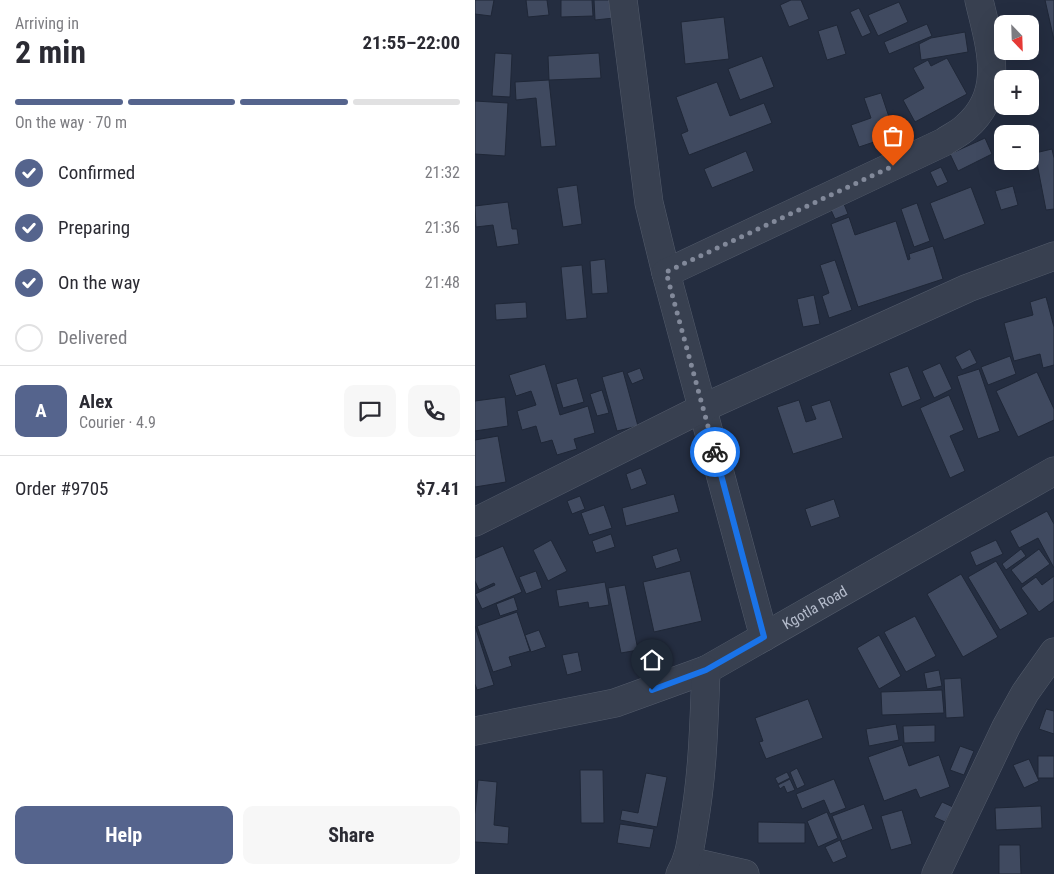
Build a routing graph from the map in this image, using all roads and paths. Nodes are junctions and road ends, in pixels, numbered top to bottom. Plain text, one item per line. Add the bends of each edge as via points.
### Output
1 (623, 0) edge
2 (979, 0) edge
3 (1054, 256) edge
4 (666, 272) junction
5 (703, 408) junction
6 (1054, 471) edge
7 (475, 522) edge
8 (764, 637) junction
9 (1054, 652) edge
10 (706, 670) junction
11 (475, 731) edge
12 (684, 868) edge
13 (745, 874) edge
14 (936, 874) edge

1 - 4 street via 649,203
2 - 4 street via 992,59 991,87 981,111 967,127 944,142
3 - 5 street via 968,288
4 - 5 street
5 - 7 street
5 - 8 street
6 - 8 street, Kgotla Road
8 - 10 street, Kgotla Road
9 - 14 street via 1025,692
10 - 11 street, Kgotla Road via 615,702
10 - 12 street via 702,768
12 - 13 street

